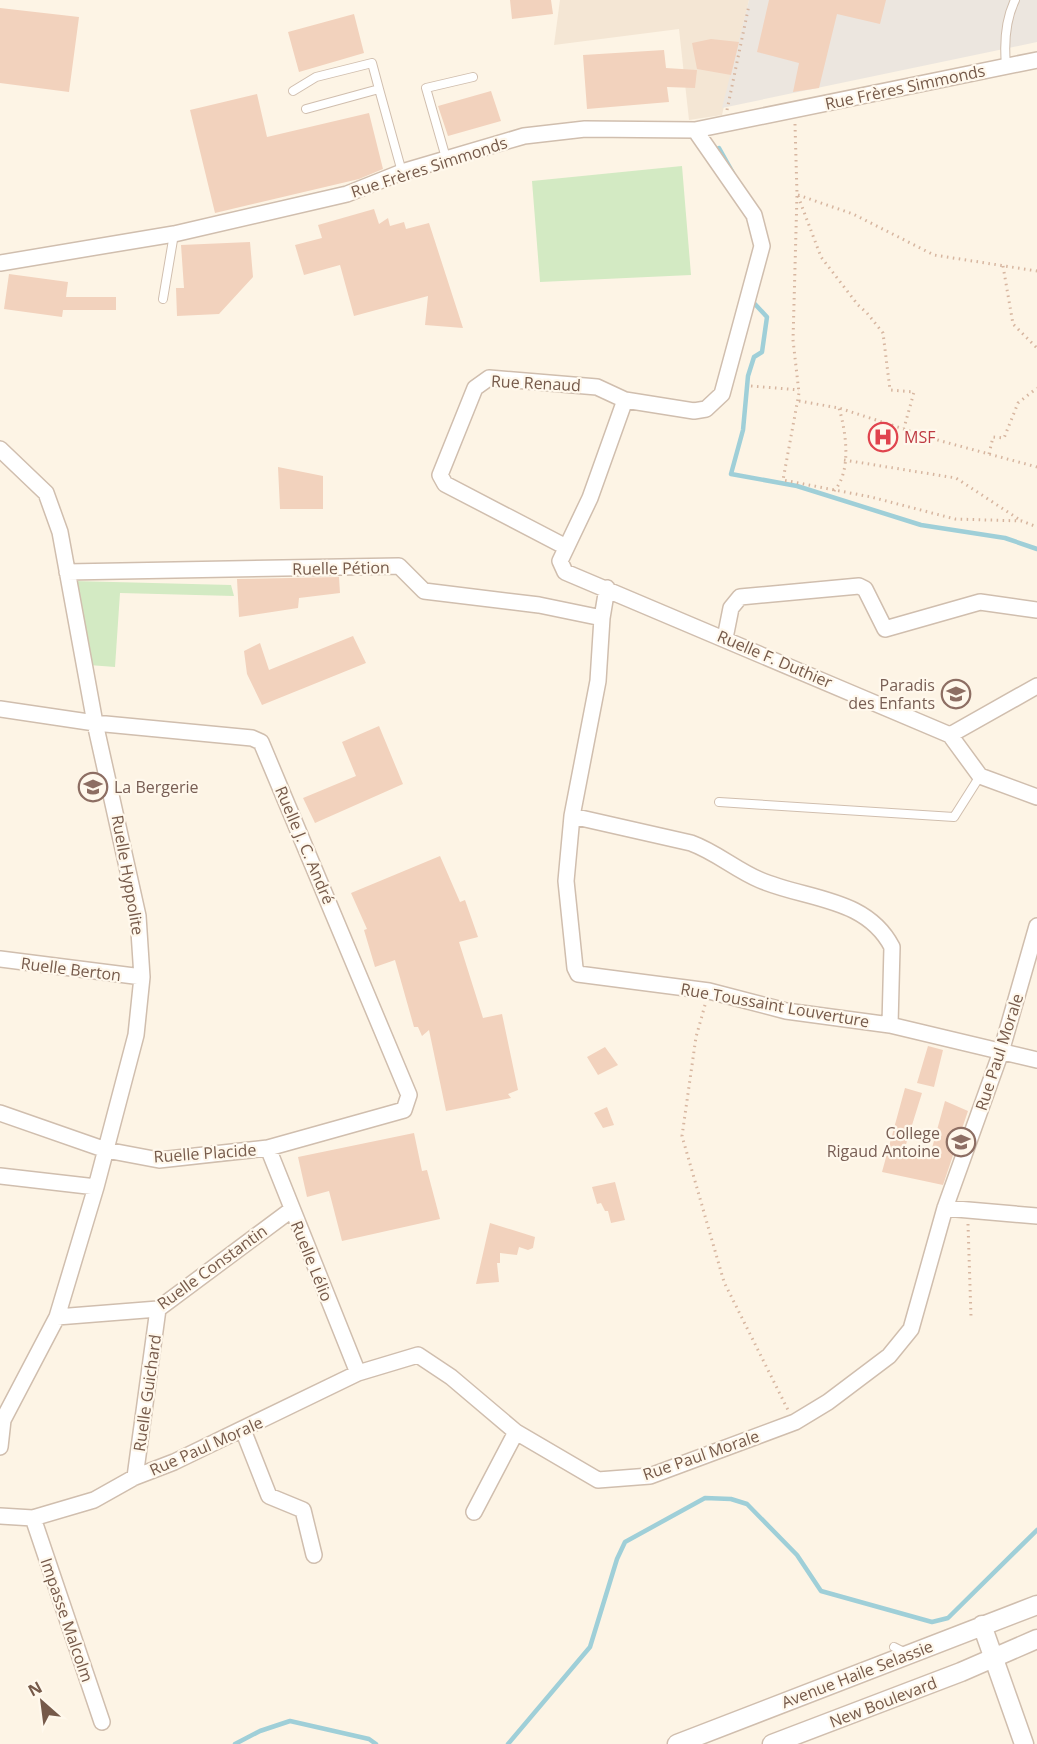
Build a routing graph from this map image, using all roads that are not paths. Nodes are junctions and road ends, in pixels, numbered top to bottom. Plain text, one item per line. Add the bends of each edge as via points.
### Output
1 (1015, 0) edge
2 (1033, 64) edge
3 (1006, 66) junction
4 (473, 77) dead end
5 (379, 89) junction
6 (293, 91) dead end
7 (306, 109) dead end
8 (694, 130) junction
9 (446, 158) junction
10 (402, 172) junction
11 (174, 234) junction
12 (0, 263) edge
13 (163, 299) dead end
14 (625, 400) junction
15 (0, 449) edge
16 (566, 547) junction
17 (67, 572) junction
18 (607, 588) junction
19 (1037, 610) edge
20 (602, 618) junction
21 (725, 638) junction
22 (1037, 686) edge
23 (0, 709) edge
24 (95, 723) junction
25 (950, 735) junction
26 (980, 776) junction
27 (1037, 798) edge
28 (719, 802) dead end
29 (572, 816) junction
30 (1037, 927) edge
31 (0, 959) edge
32 (1033, 961) edge
33 (142, 977) junction
34 (890, 1025) junction
35 (1001, 1052) junction
36 (1037, 1060) edge
37 (408, 1104) joint
38 (7, 1116) edge
39 (0, 1129) edge
40 (268, 1148) junction
41 (106, 1150) junction
42 (0, 1176) edge
43 (96, 1187) junction
44 (945, 1208) junction
45 (291, 1210) junction
46 (1037, 1216) edge
47 (158, 1310) junction
48 (57, 1317) junction
49 (358, 1373) junction
50 (2, 1418) edge
51 (243, 1430) junction
52 (516, 1432) junction
53 (0, 1447) edge
54 (135, 1477) junction
55 (474, 1512) dead end
56 (0, 1516) edge
57 (33, 1518) junction
58 (314, 1555) dead end
59 (1037, 1605) edge
60 (982, 1625) junction
61 (1037, 1639) edge
62 (995, 1658) junction
63 (102, 1722) dead end
64 (677, 1744) edge
65 (772, 1744) edge
66 (1024, 1744) edge

1 - 3 lane via 1004,45
2 - 3 street, Rue Frères Simmonds
3 - 8 street, Rue Frères Simmonds
4 - 9 lane via 426,88
5 - 6 lane via 372,63 316,77
5 - 7 lane
5 - 10 lane
8 - 9 street, Rue Frères Simmonds via 585,129 524,136
8 - 14 street, Rue Renaud via 753,215 762,246 722,394 706,409 694,411
9 - 10 street, Rue Frères Simmonds
10 - 11 street, Rue Frères Simmonds via 347,194
11 - 12 street, Rue Frères Simmonds
11 - 13 lane
14 - 16 street via 590,498
14 - 16 street, Rue Renaud via 597,387 489,378 475,388 440,475 445,484
15 - 17 street, Ruelle Hyppolite via 46,493 60,532
16 - 18 street, Ruelle F. Duthier via 560,561 565,572
17 - 20 street, Ruelle Pétion via 399,567 424,591 539,605
17 - 24 street, Ruelle Hyppolite
18 - 20 street, Rue Toussaint Louverture
18 - 21 street, Ruelle F. Duthier
19 - 21 street via 980,602 885,628 865,589 859,586 740,597 730,608
20 - 29 street, Rue Toussaint Louverture via 598,681
21 - 25 street, Ruelle F. Duthier
22 - 25 street
23 - 24 street
24 - 33 street, Ruelle Hyppolite via 138,916
24 - 37 street, Ruelle J. C. André via 261,742 409,1095
25 - 26 street
26 - 27 street
26 - 28 lane via 954,817
29 - 34 street via 692,843 758,879 858,911 892,947
29 - 34 street, Rue Toussaint Louverture via 566,881 578,974 709,991 786,1011
30 - 32 street, Rue Paul Morale
31 - 33 street, Ruelle Berton
32 - 35 street, Rue Paul Morale
33 - 41 street, Ruelle Hyppolite via 136,1035
34 - 35 street, Rue Toussaint Louverture
35 - 36 street, Rue Toussaint Louverture
35 - 44 street, Rue Paul Morale
37 - 40 street, Ruelle Placide via 404,1110
38 - 39 street
38 - 41 street, Ruelle Placide
40 - 41 street, Ruelle Placide via 159,1160
40 - 45 street, Ruelle Lélio
41 - 43 street, Ruelle Hyppolite
42 - 43 street
43 - 48 street, Ruelle Hyppolite
44 - 46 street
44 - 52 street, Rue Paul Morale via 911,1329 889,1356 795,1422 650,1476 598,1480
45 - 47 street, Ruelle Constantin
45 - 49 street, Ruelle Lélio
47 - 48 street, Ruelle Constantin
47 - 54 street, Ruelle Guichard
48 - 50 street, Ruelle Hyppolite
49 - 51 street, Rue Paul Morale
49 - 52 street, Rue Paul Morale via 418,1355 451,1377
50 - 53 street, Ruelle Hyppolite
51 - 54 street, Rue Paul Morale
51 - 58 street via 269,1496 303,1510
52 - 55 street
54 - 57 street, Rue Paul Morale via 94,1500
56 - 57 street, Rue Paul Morale
57 - 63 street, Impasse Malcolm
59 - 60 street, Avenue Haile Selassie
60 - 62 street
60 - 64 street, Avenue Haile Selassie via 901,1651
61 - 62 street
62 - 65 street, New Boulevard
62 - 66 street

